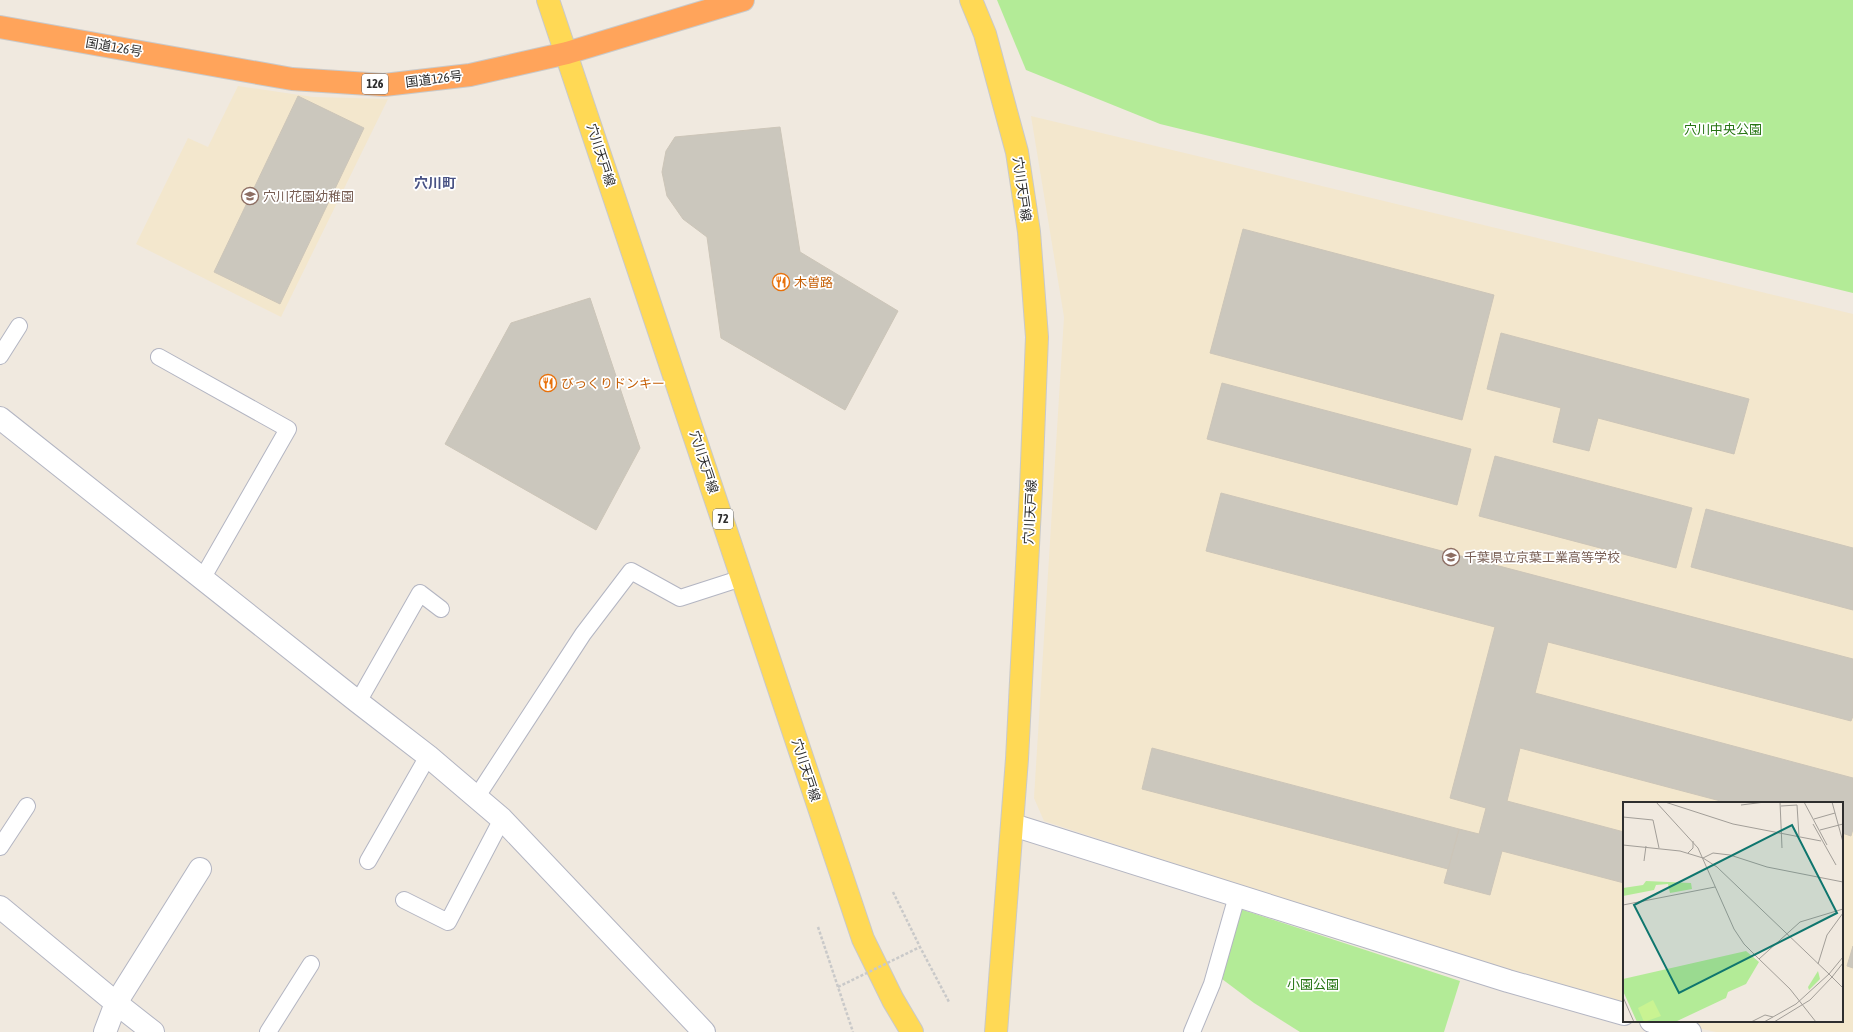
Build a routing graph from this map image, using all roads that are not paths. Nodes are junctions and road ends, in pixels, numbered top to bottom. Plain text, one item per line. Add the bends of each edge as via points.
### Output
1 (548, 0) edge
2 (743, 0) edge
3 (971, 0) edge
4 (0, 27) edge
5 (567, 53) junction
6 (19, 326) dead end
7 (0, 356) edge
8 (159, 357) dead end
9 (0, 418) edge
10 (742, 578) junction
11 (202, 579) junction
12 (441, 609) dead end
13 (358, 702) junction
14 (428, 756) junction
15 (476, 798) junction
16 (27, 806) dead end
17 (502, 820) junction
18 (1013, 825) junction
19 (0, 847) edge
20 (368, 861) dead end
21 (200, 869) dead end
22 (1237, 896) junction
23 (404, 900) dead end
24 (0, 907) edge
25 (311, 964) dead end
26 (116, 1003) junction
27 (1623, 1014) edge
28 (1655, 1022) edge
29 (105, 1032) edge
30 (153, 1032) edge
31 (268, 1032) edge
32 (704, 1032) edge
33 (912, 1032) edge
34 (996, 1032) edge
35 (1192, 1032) edge
36 (1690, 1032) edge

1 - 5 main road, 穴川天戸線 / 72
2 - 5 highway, 国道126号 / 126
3 - 18 main road, 穴川天戸線 via 985,34 1017,152 1029,232 1037,337
4 - 5 highway, 国道126号 / 126 via 292,80 384,85 470,75
5 - 10 main road, 穴川天戸線 / 72
6 - 7 lane
8 - 11 lane via 288,429
9 - 11 street
10 - 15 lane via 680,598 631,570 583,634
10 - 33 main road, 穴川天戸線 / 72 via 863,939
11 - 13 street
12 - 13 lane via 420,593
13 - 14 street
14 - 15 street
14 - 20 lane
15 - 17 street
16 - 19 lane
17 - 23 lane via 448,922
17 - 32 street
18 - 22 street
18 - 34 main road, 穴川天戸線
21 - 26 street
22 - 27 street via 1508,981
22 - 35 lane via 1212,984
24 - 26 street
25 - 31 lane
26 - 29 street
26 - 30 street
28 - 36 street

